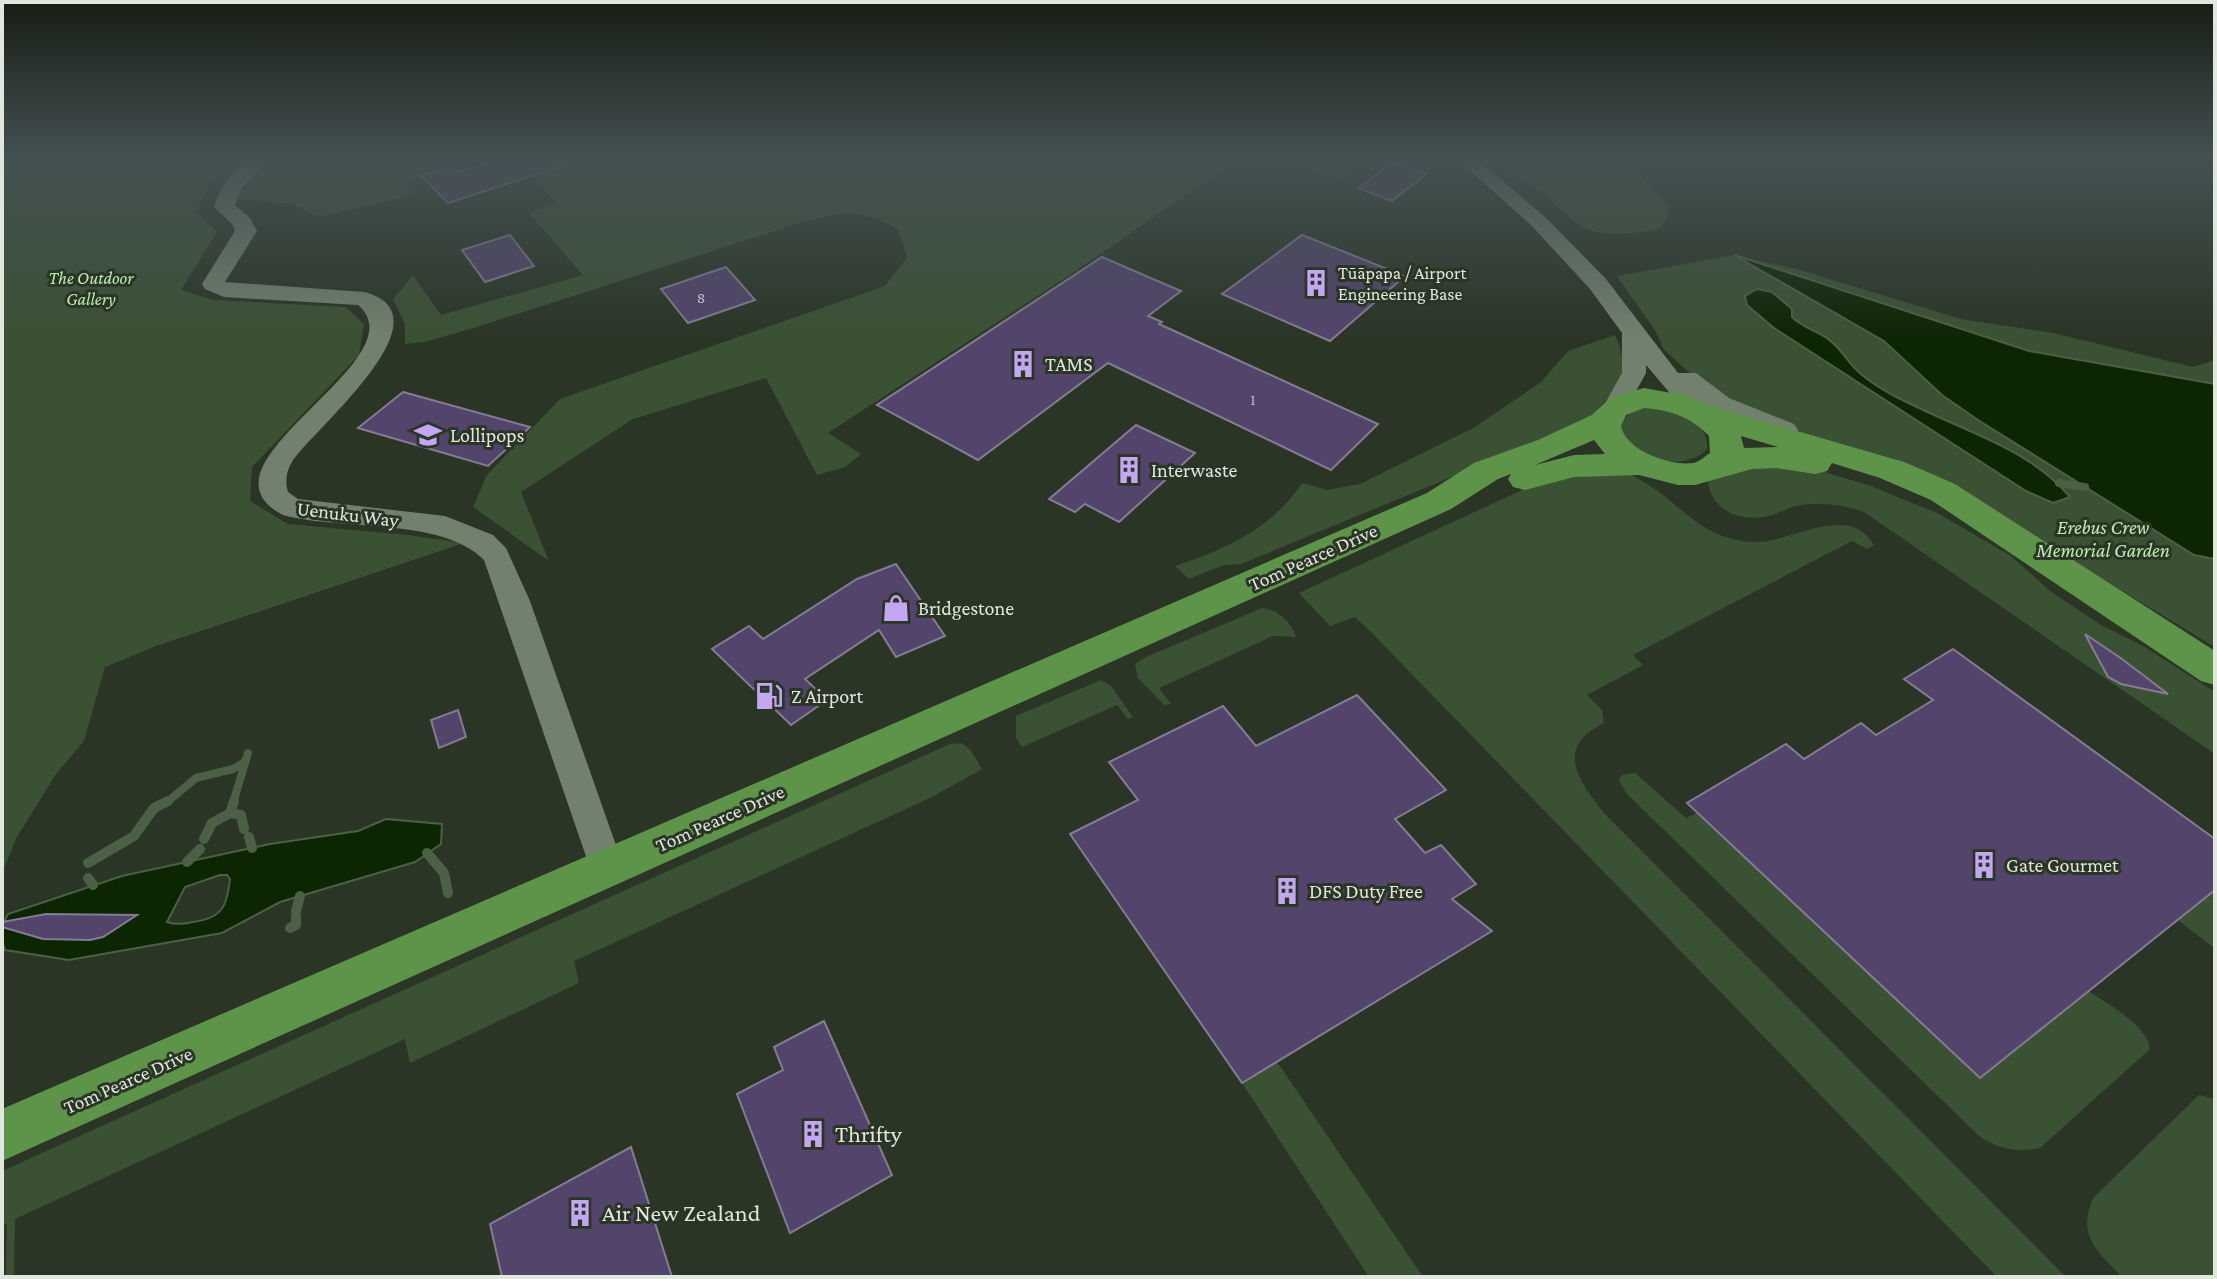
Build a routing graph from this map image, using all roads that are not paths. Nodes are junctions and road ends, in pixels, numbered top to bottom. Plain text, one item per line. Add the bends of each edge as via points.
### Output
1 (239, 219) edge
2 (1534, 219) edge
3 (1634, 333) junction
4 (1700, 412) junction
5 (1610, 414) junction
6 (1640, 464) junction
7 (1715, 466) junction
8 (1892, 470) junction
9 (1439, 501) junction
10 (2025, 548) junction
11 (2215, 670) edge
12 (607, 868) junction
13 (2, 1135) edge

1 - 12 street, Uenuku Way via 246,231 213,284 224,290 364,299 381,318 368,362 274,469 270,484 275,496 293,508 445,526 483,542 496,555
2 - 3 street via 1598,284
3 - 4 street
3 - 5 street via 1634,373
3 - 8 street via 1720,404
4 - 5 main road via 1644,398
4 - 7 main road via 1715,423 1728,446
4 - 8 main road
5 - 6 main road via 1610,441
5 - 9 main road, Tom Pearce Drive via 1550,448 1486,471
6 - 7 main road via 1683,474
6 - 9 main road, Tom Pearce Drive via 1564,468
7 - 10 main road via 1766,457 1823,465 1900,490
8 - 10 main road via 1958,501
9 - 12 main road, Tom Pearce Drive
10 - 11 main road
12 - 13 main road, Tom Pearce Drive

